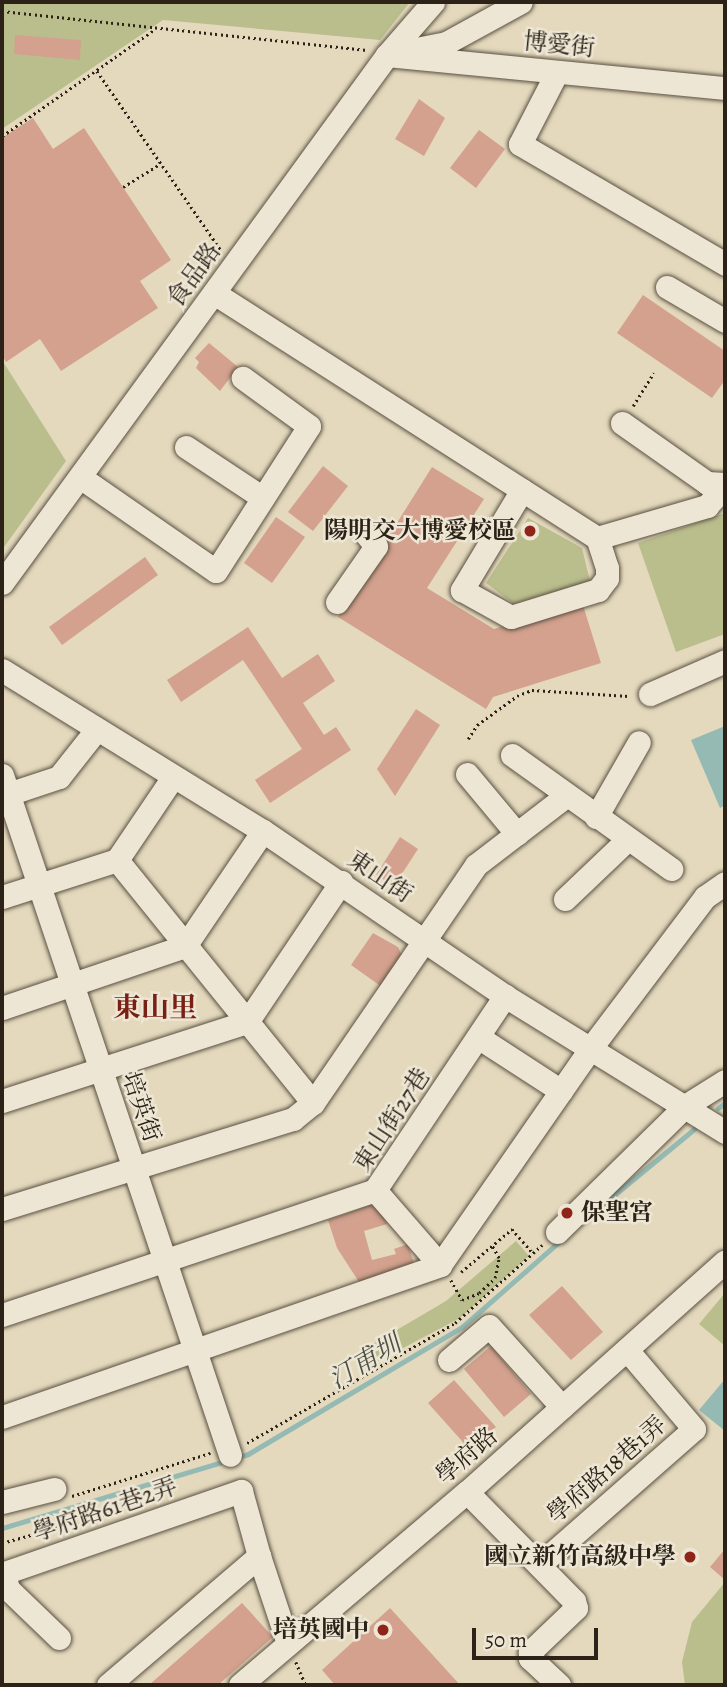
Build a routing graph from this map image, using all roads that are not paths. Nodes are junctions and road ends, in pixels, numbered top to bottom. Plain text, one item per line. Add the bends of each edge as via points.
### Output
1 (433, 2) edge
2 (521, 2) edge
3 (387, 55) junction
4 (557, 72) junction
5 (725, 88) edge
6 (725, 264) edge
7 (667, 286) dead end
8 (214, 293) junction
9 (725, 321) edge
10 (243, 378) dead end
11 (622, 423) road end
12 (186, 447) dead end
13 (80, 477) junction
14 (725, 485) edge
15 (522, 490) junction
16 (263, 498) junction
17 (365, 533) dead end
18 (597, 538) junction
19 (2, 583) edge
20 (337, 602) dead end
21 (725, 661) edge
22 (2, 670) edge
23 (650, 694) road end
24 (96, 729) junction
25 (639, 742) dead end
26 (512, 755) dead end
27 (467, 774) dead end
28 (173, 777) junction
29 (4, 789) edge
30 (566, 796) junction
31 (596, 817) junction
32 (263, 831) junction
33 (517, 834) junction
34 (628, 839) junction
35 (117, 860) junction
36 (671, 869) dead end
37 (341, 883) junction
38 (725, 883) edge
39 (39, 886) junction
40 (2, 897) edge
41 (565, 899) dead end
42 (427, 940) junction
43 (185, 946) junction
44 (72, 986) junction
45 (505, 996) junction
46 (2, 1008) edge
47 (247, 1022) junction
48 (478, 1037) junction
49 (590, 1049) junction
50 (101, 1071) junction
51 (725, 1081) edge
52 (561, 1091) junction
53 (2, 1101) edge
54 (313, 1103) junction
55 (685, 1106) junction
56 (722, 1125) edge
57 (133, 1166) junction
58 (375, 1190) junction
59 (2, 1209) edge
60 (557, 1232) road end
61 (165, 1261) junction
62 (725, 1261) edge
63 (446, 1273) junction
64 (2, 1314) edge
65 (626, 1350) junction
66 (195, 1353) junction
67 (449, 1360) dead end
68 (562, 1407) junction
69 (2, 1417) edge
70 (228, 1451) road end
71 (467, 1492) junction
72 (61, 1493) road end
73 (2, 1502) edge
74 (259, 1556) junction
75 (539, 1565) junction
76 (59, 1638) dead end
77 (288, 1643) junction
78 (112, 1684) edge
79 (240, 1685) edge
80 (559, 1685) edge

1 - 3 street, 食品路
2 - 3 street via 446,43
3 - 4 street, 博愛街
3 - 8 street, 食品路
4 - 5 street, 博愛街
4 - 6 street via 520,144
7 - 9 street
8 - 13 street, 食品路
8 - 15 street
10 - 16 street via 309,426
11 - 14 street via 707,483
12 - 16 street
13 - 16 street via 216,571
13 - 19 street, 食品路
14 - 18 street via 707,506
15 - 18 street
15 - 18 street via 462,590 510,617 598,590 607,578 607,568
17 - 20 street via 376,546
21 - 23 street
22 - 24 street, 東山街
24 - 28 street, 東山街
24 - 29 street via 59,778
25 - 31 street
26 - 30 street
27 - 33 street
28 - 32 street, 東山街
28 - 35 street
29 - 39 street, 培英街
30 - 31 street
30 - 33 street
31 - 34 street
32 - 37 street, 東山街
32 - 43 street
33 - 42 street via 476,865
34 - 36 street
34 - 41 street
35 - 39 street
35 - 43 street
37 - 42 street, 東山街
37 - 47 street
38 - 49 street via 705,897
39 - 40 street
39 - 44 street, 培英街
42 - 45 street, 東山街
42 - 54 street
43 - 44 street
43 - 47 street
44 - 46 street
44 - 50 street, 培英街
45 - 48 street, 東山街27巷
45 - 49 street, 東山街
47 - 50 street
47 - 54 street
48 - 52 street
48 - 58 street, 東山街27巷
49 - 52 street
49 - 55 street, 東山街
50 - 53 street
50 - 57 street, 培英街
51 - 55 street
52 - 63 street
54 - 57 street via 293,1119
55 - 56 street, 東山街
55 - 60 street
57 - 59 street
57 - 61 street, 培英街
58 - 61 street
58 - 63 street, 東山街27巷
61 - 64 street
61 - 66 street, 培英街
62 - 65 street, 學府路
63 - 66 street
65 - 68 street, 學府路
65 - 75 street, 學府路18巷1弄 via 694,1429
66 - 69 street
66 - 70 street, 培英街
67 - 68 street via 489,1326
68 - 71 street, 學府路
71 - 75 street
71 - 77 street, 學府路
72 - 73 street
74 - 76 street, 學府路61巷2弄 via 241,1491 4,1573 8,1589
74 - 77 street
74 - 78 street
75 - 80 street via 576,1608 530,1651 530,1658
77 - 79 street, 學府路

